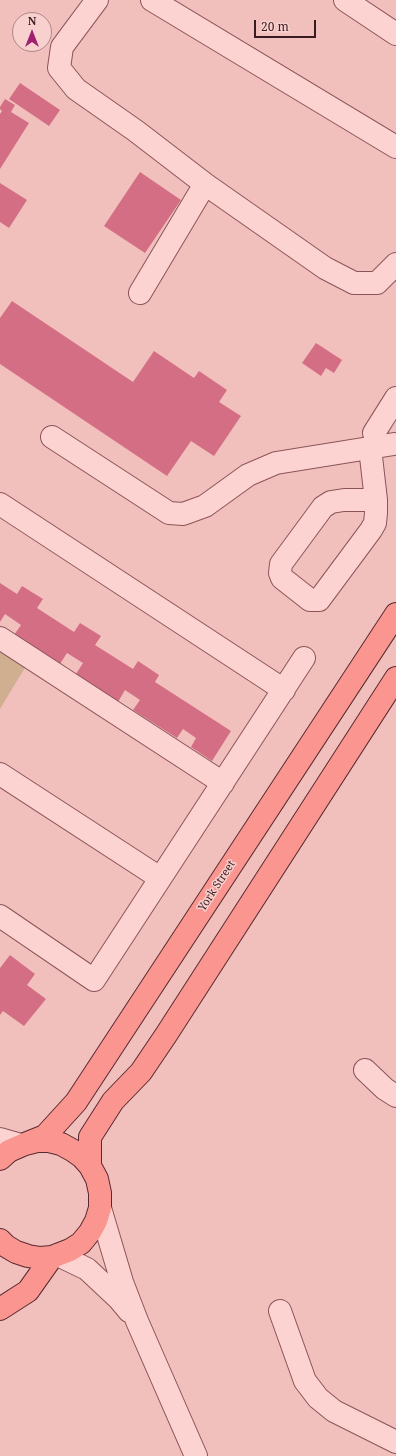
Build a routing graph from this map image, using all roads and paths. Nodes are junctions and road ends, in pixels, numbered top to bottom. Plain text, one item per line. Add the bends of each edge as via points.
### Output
1 (97, 0) edge
2 (152, 0) edge
3 (345, 0) edge
4 (396, 34) edge
5 (396, 147) edge
6 (205, 184) junction
7 (396, 264) edge
8 (140, 293) dead end
9 (396, 398) edge
10 (52, 437) dead end
11 (372, 440) junction
12 (394, 444) dead end
13 (376, 500) junction
14 (0, 504) edge
15 (396, 614) edge
16 (0, 638) edge
17 (304, 658) dead end
18 (396, 678) edge
19 (284, 690) junction
20 (0, 774) edge
21 (223, 783) junction
22 (160, 878) junction
23 (0, 916) edge
24 (365, 1070) dead end
25 (396, 1096) edge
26 (0, 1139) edge
27 (23, 1144) junction
28 (0, 1159) edge
29 (90, 1166) junction
30 (100, 1208) junction
31 (0, 1240) edge
32 (55, 1256) junction
33 (0, 1309) edge
34 (280, 1311) dead end
35 (137, 1321) junction
36 (396, 1442) edge
37 (196, 1456) edge

1 - 6 street via 62,48 59,68 76,90 136,131
2 - 5 street
3 - 4 street
6 - 7 street via 325,268 354,284 377,284
6 - 8 street
9 - 11 street
10 - 11 street via 170,513 183,514 205,506 248,475 276,463
11 - 12 street
11 - 13 street
13 - 13 street via 375,523 319,600 310,600 282,578 281,564 323,506 344,500
14 - 19 street
15 - 27 main road, York Street via 76,1102 44,1136
16 - 21 street
17 - 19 street
18 - 29 main road, York Street via 154,1053 141,1072 113,1101 93,1131 90,1137
19 - 21 street
20 - 22 street
21 - 22 street
22 - 23 street via 94,980
24 - 25 street
26 - 27 street
27 - 28 main road, York Street
27 - 29 main road, York Street via 43,1141 61,1144 82,1157
29 - 30 main road, York Street via 97,1179
30 - 32 main road, York Street via 86,1238 70,1250
30 - 35 street via 122,1282
31 - 32 main road, York Street via 11,1249 28,1256
32 - 33 main road, York Street via 28,1291
32 - 35 street via 87,1269 119,1299
34 - 36 street via 305,1381 318,1398 334,1411
35 - 37 street

